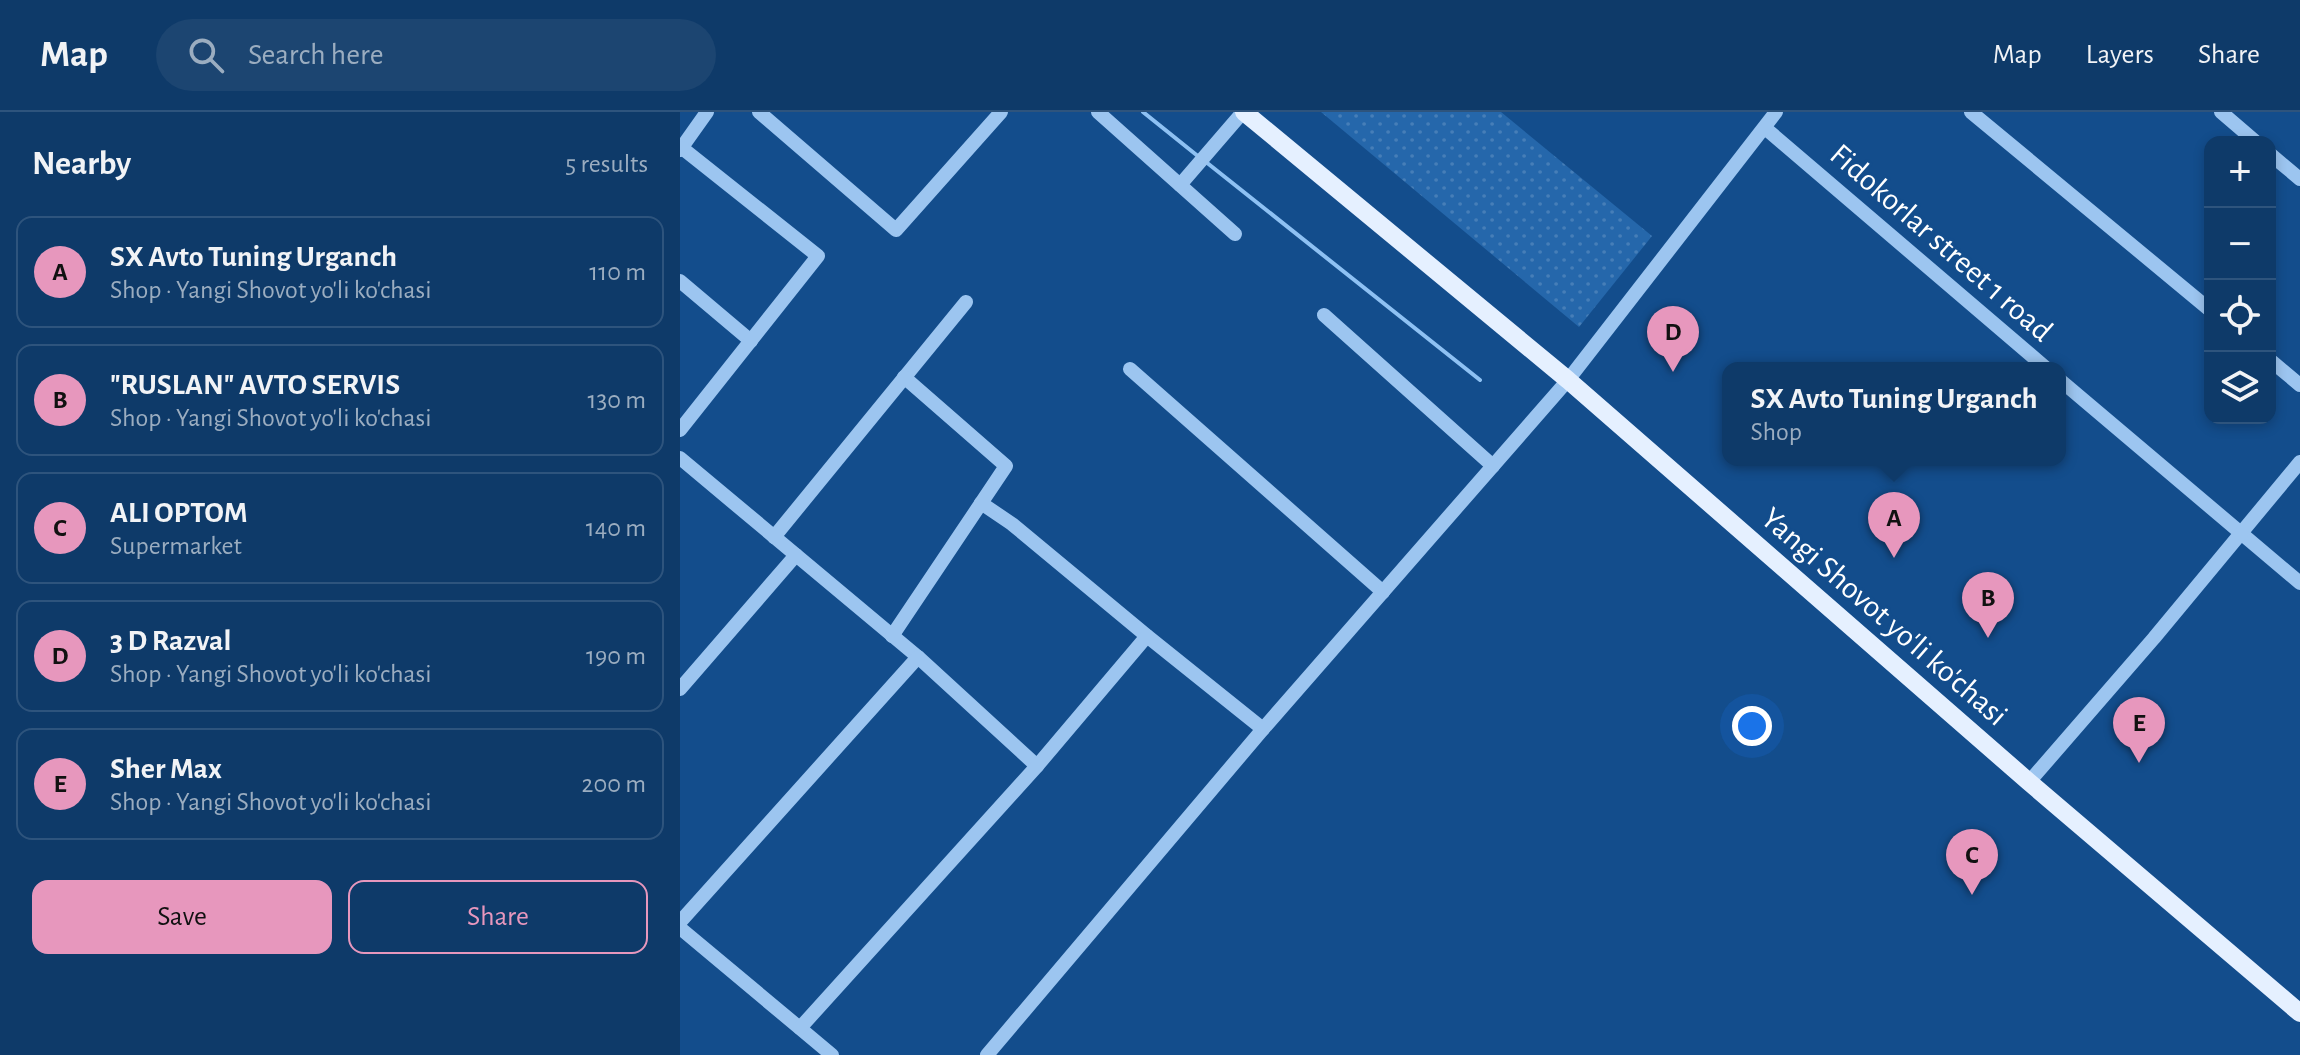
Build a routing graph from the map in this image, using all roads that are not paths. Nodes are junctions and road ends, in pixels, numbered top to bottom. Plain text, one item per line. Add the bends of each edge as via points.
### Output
1 (707, 112) edge
2 (759, 112) edge
3 (1001, 112) edge
4 (1098, 112) edge
5 (1244, 112) edge
6 (1776, 112) edge
7 (1971, 112) edge
8 (2221, 112) edge
9 (1765, 128) junction
10 (2249, 136) edge
11 (681, 149) edge
12 (2276, 159) edge
13 (2300, 179) edge
14 (1180, 185) junction
15 (1235, 234) dead end
16 (680, 281) edge
17 (966, 302) dead end
18 (2204, 305) edge
19 (1324, 315) dead end
20 (751, 341) junction
21 (2039, 362) edge
22 (2276, 365) edge
23 (1130, 369) dead end
24 (904, 377) junction
25 (1568, 380) junction
26 (2066, 385) edge
27 (2300, 385) edge
28 (680, 430) edge
29 (680, 458) edge
30 (2300, 462) edge
31 (1493, 466) junction
32 (981, 503) junction
33 (2241, 535) junction
34 (774, 537) junction
35 (796, 555) junction
36 (2300, 583) edge
37 (1383, 592) junction
38 (892, 636) junction
39 (1147, 636) junction
40 (918, 657) junction
41 (680, 689) edge
42 (1263, 729) junction
43 (1037, 766) junction
44 (2029, 782) junction
45 (680, 925) edge
46 (2300, 1013) edge
47 (800, 1028) junction
48 (832, 1055) edge
49 (987, 1055) edge

1 - 11 street
2 - 3 street via 896,230
4 - 14 street
5 - 14 street
5 - 25 main road, Yangi Shovot yo'li ko'chasi
6 - 9 street
7 - 18 street
8 - 10 street
9 - 21 street, Fidokorlar street 1 road
9 - 25 street
11 - 20 street via 818,256
12 - 13 street
14 - 15 street
16 - 20 street
17 - 24 street
19 - 31 street
20 - 28 street
22 - 27 street
23 - 37 street
24 - 32 street via 1006,466
24 - 34 street
25 - 31 street
25 - 44 main road, Yangi Shovot yo'li ko'chasi
26 - 33 street, Fidokorlar street 1 road
29 - 34 street
30 - 33 street
31 - 37 street
32 - 38 street
32 - 39 street
33 - 36 street, Fidokorlar street 1 road
33 - 44 street
34 - 35 street
35 - 38 street
35 - 41 street
37 - 42 street
38 - 40 street
39 - 42 street
39 - 43 street
40 - 43 street
40 - 45 street
42 - 49 street
43 - 47 street
44 - 46 main road, Yangi Shovot yo'li ko'chasi
45 - 47 street
47 - 48 street

